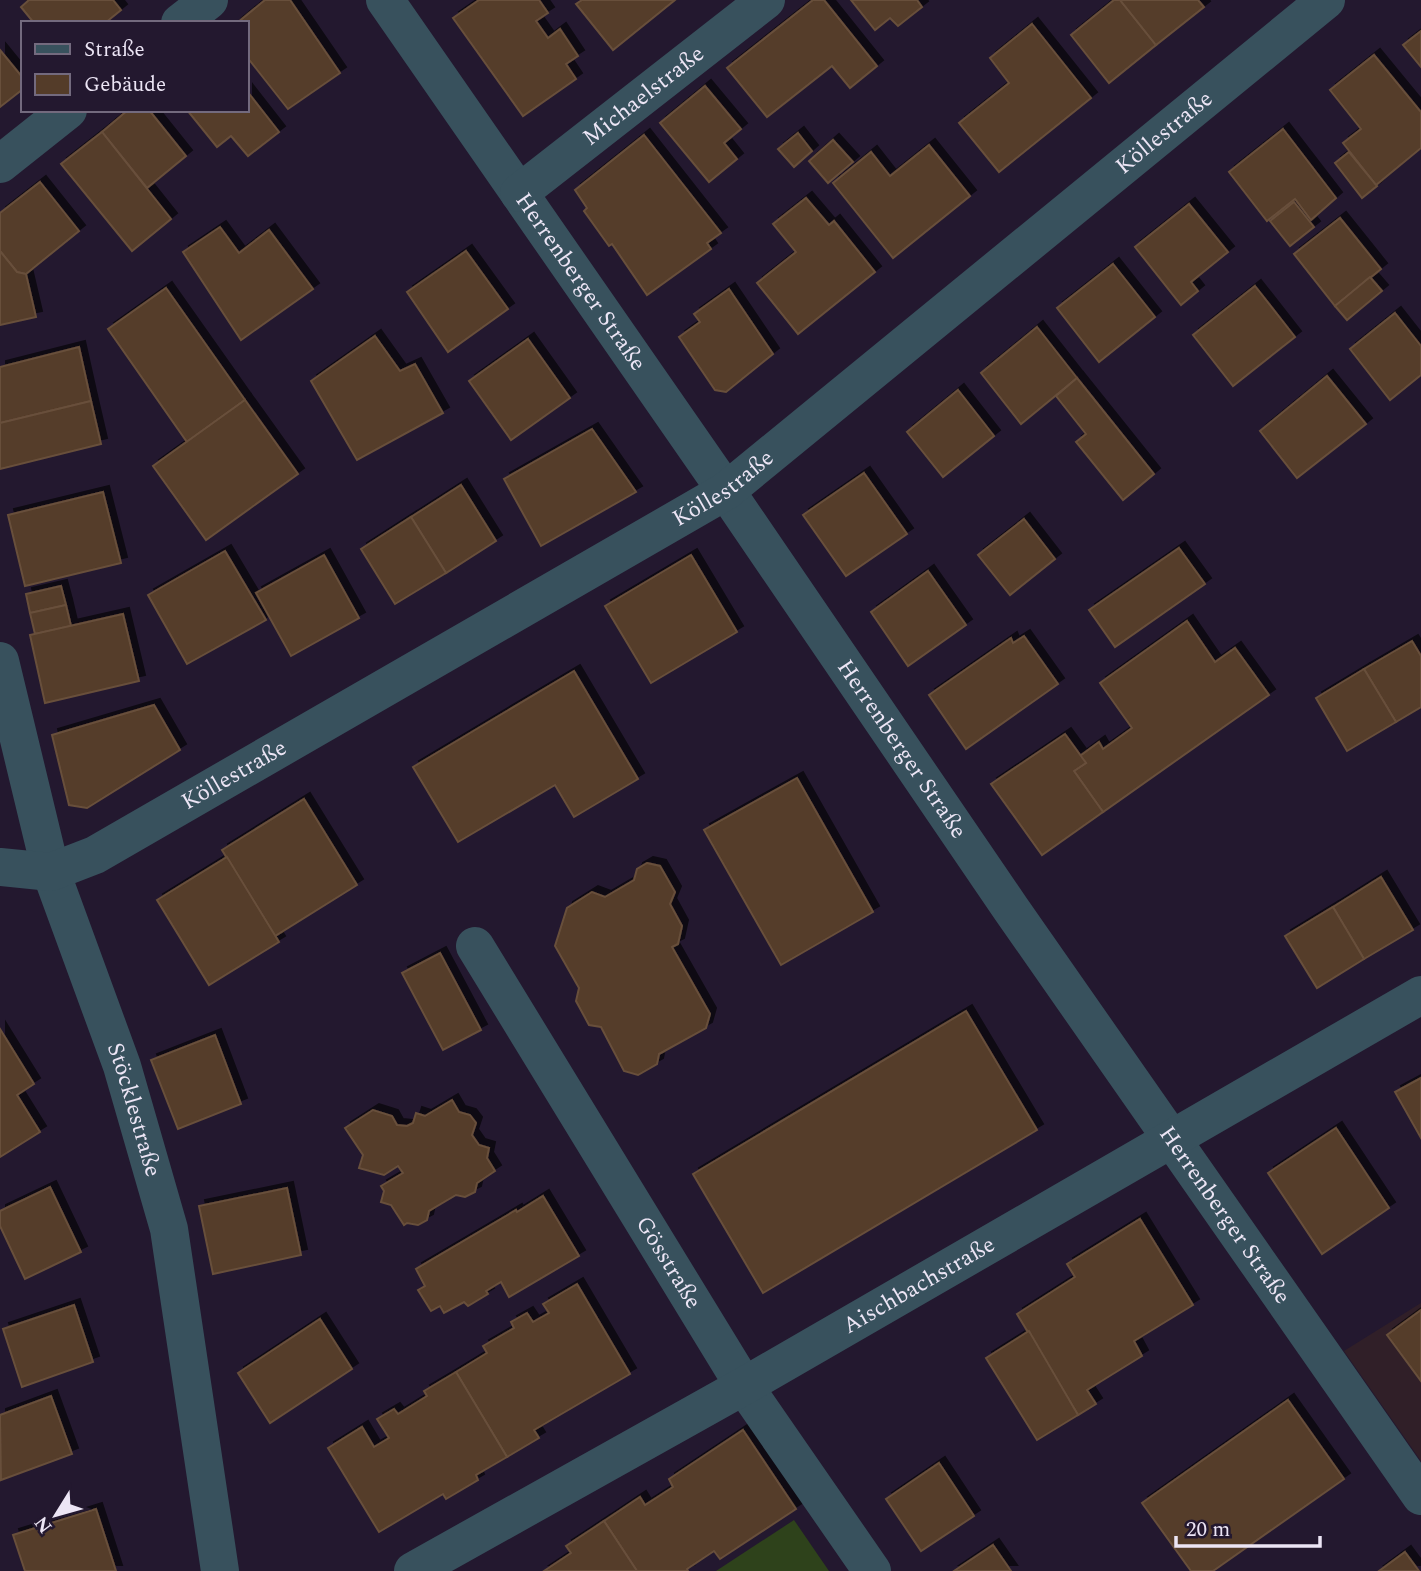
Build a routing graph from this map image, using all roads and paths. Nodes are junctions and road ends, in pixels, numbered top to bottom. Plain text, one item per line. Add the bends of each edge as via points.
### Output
1 (209, 0) edge
2 (384, 0) edge
3 (766, 0) edge
4 (1325, 0) edge
5 (183, 21) edge
6 (65, 112) edge
7 (0, 163) edge
8 (519, 193) junction
9 (726, 491) junction
10 (0, 661) edge
11 (0, 867) edge
12 (51, 872) junction
13 (475, 946) dead end
14 (1421, 995) edge
15 (1171, 1139) junction
16 (744, 1386) junction
17 (1421, 1496) edge
18 (219, 1571) edge
19 (412, 1571) edge
20 (872, 1571) edge

1 - 5 street
2 - 8 street, Herrenberger Straße
3 - 8 street, Michaelstraße
4 - 9 street, Köllestraße
6 - 7 street
8 - 9 street, Herrenberger Straße
9 - 12 street, Köllestraße via 95,855
9 - 15 street, Herrenberger Straße
10 - 12 street, Stöcklestraße
11 - 12 street
12 - 18 street, Stöcklestraße via 122,1066 169,1229
13 - 16 street, Gösstraße
14 - 15 street, Aischbachstraße
15 - 16 street, Aischbachstraße
15 - 17 street, Herrenberger Straße
16 - 19 street, Aischbachstraße
16 - 20 street, Gösstraße

